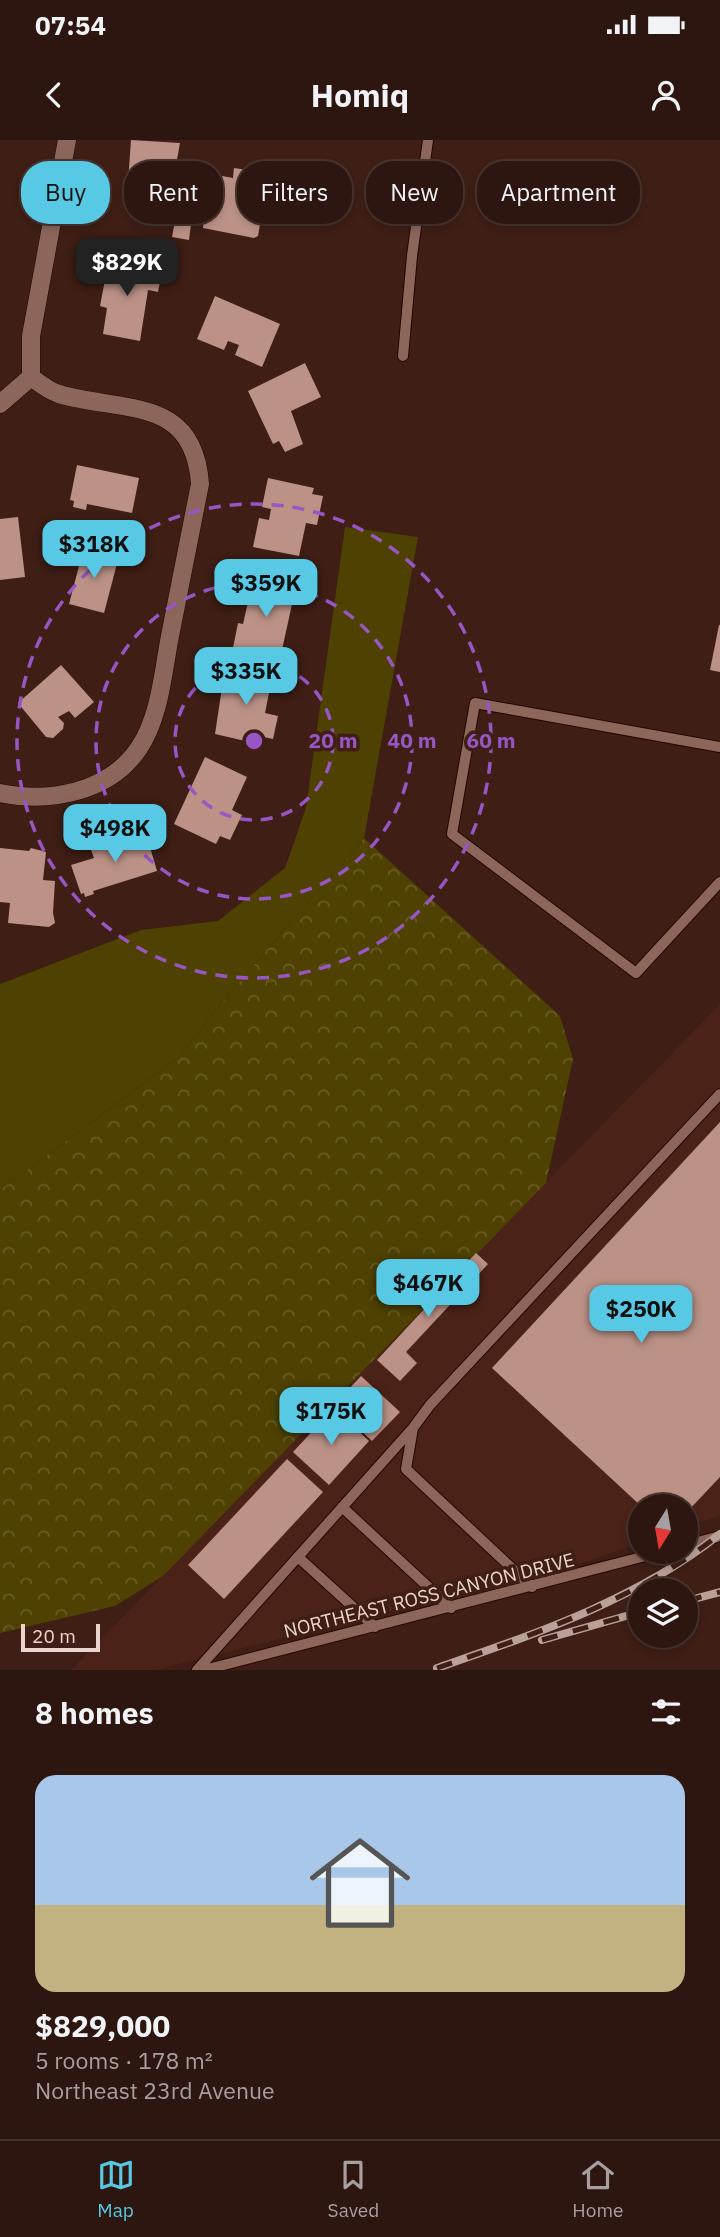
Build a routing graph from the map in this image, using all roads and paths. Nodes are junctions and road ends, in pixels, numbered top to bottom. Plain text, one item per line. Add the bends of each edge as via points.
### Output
1 (67, 140) edge
2 (428, 140) edge
3 (403, 356) dead end
4 (31, 377) junction
5 (0, 404) edge
6 (720, 747) edge
7 (0, 793) edge
8 (720, 882) edge
9 (720, 1094) edge
10 (413, 1428) junction
11 (342, 1507) junction
12 (720, 1536) edge
13 (698, 1542) edge
14 (298, 1557) junction
15 (628, 1561) edge
16 (531, 1587) junction
17 (451, 1608) junction
18 (375, 1628) junction
19 (197, 1670) edge
20 (204, 1670) edge

1 - 4 street via 30,336
2 - 3 lane
4 - 5 street
4 - 7 street via 56,393 154,412 186,434 198,463 200,484 157,704 139,748 112,776 69,795 22,798
6 - 8 lane via 475,703 452,834 636,974
9 - 10 lane
10 - 11 lane
10 - 16 lane via 406,1469
11 - 14 lane
11 - 17 lane
12 - 13 lane
14 - 18 lane
14 - 19 lane
15 - 16 lane, NORTHEAST ROSS CANYON DRIVE
16 - 17 lane, NORTHEAST ROSS CANYON DRIVE
17 - 18 lane, NORTHEAST ROSS CANYON DRIVE
18 - 20 lane, NORTHEAST ROSS CANYON DRIVE

